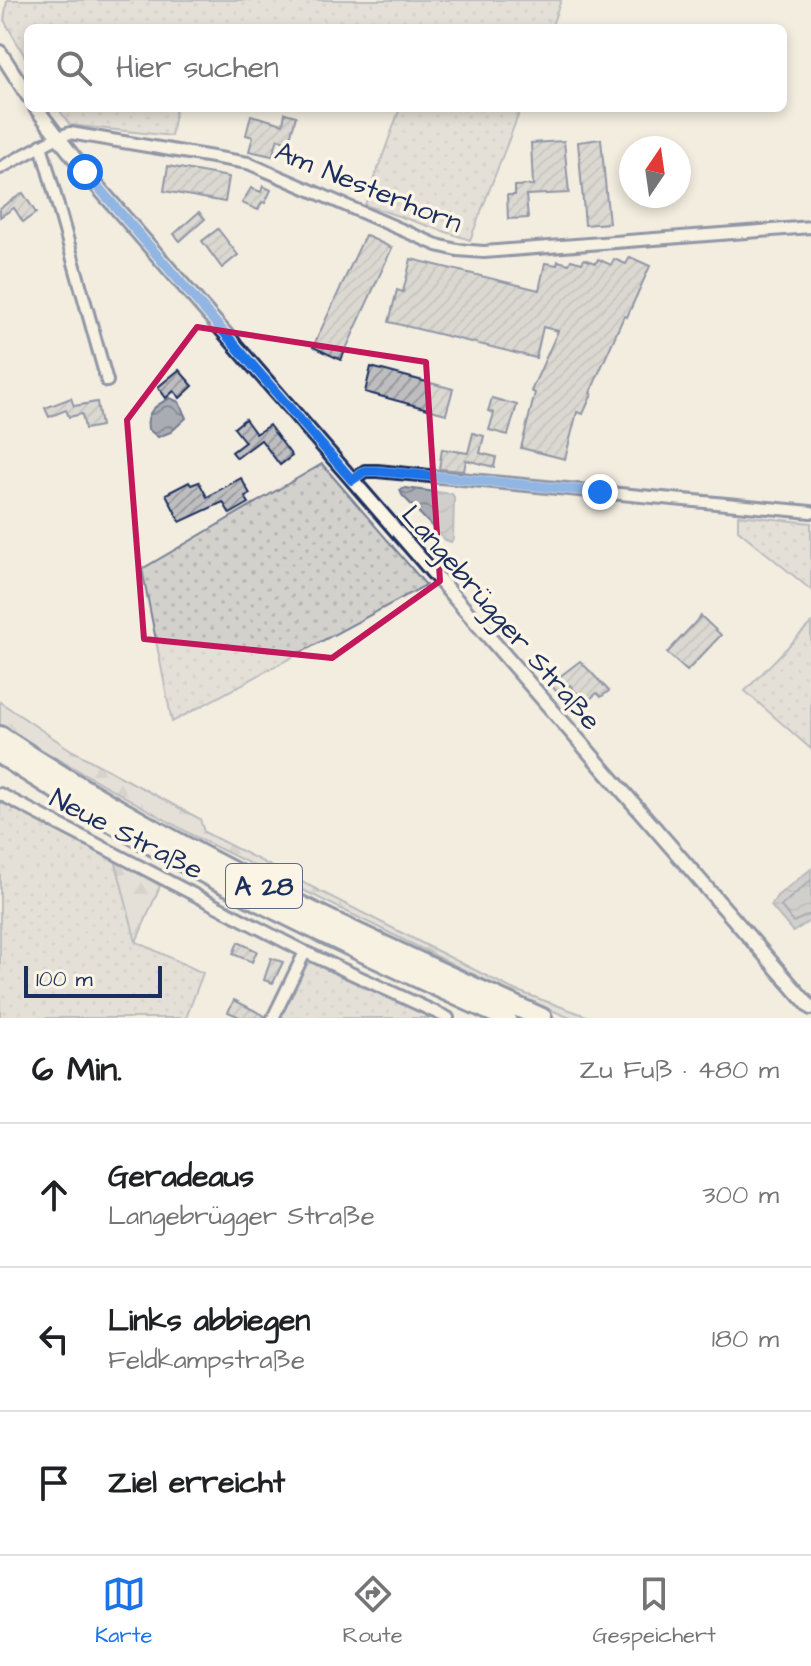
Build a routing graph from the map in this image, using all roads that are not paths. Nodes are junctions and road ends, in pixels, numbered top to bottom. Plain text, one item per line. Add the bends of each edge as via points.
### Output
1 (0, 52) edge
2 (24, 90) edge
3 (39, 112) edge
4 (56, 138) junction
5 (41, 145) junction
6 (0, 168) edge
7 (811, 227) edge
8 (107, 381) dead end
9 (352, 480) junction
10 (811, 512) edge
11 (0, 736) edge
12 (0, 754) edge
13 (0, 794) edge
14 (305, 952) junction
15 (811, 1008) edge
16 (273, 1018) edge
17 (448, 1018) edge
18 (506, 1018) edge
19 (542, 1018) edge

1 - 2 street
3 - 4 street, Langebrügger Straße
4 - 5 street
4 - 7 street, Am Nesterhorn via 78,133 235,159 457,250
4 - 9 street, Langebrügger Straße
5 - 6 street
5 - 8 street
9 - 10 street via 365,471 377,471
9 - 15 street, Langebrügger Straße
11 - 19 highway, A 28 via 226,866
12 - 18 highway, A 28 via 220,880
13 - 14 street, Neue Straße
14 - 16 street
14 - 17 street, Neue Straße

